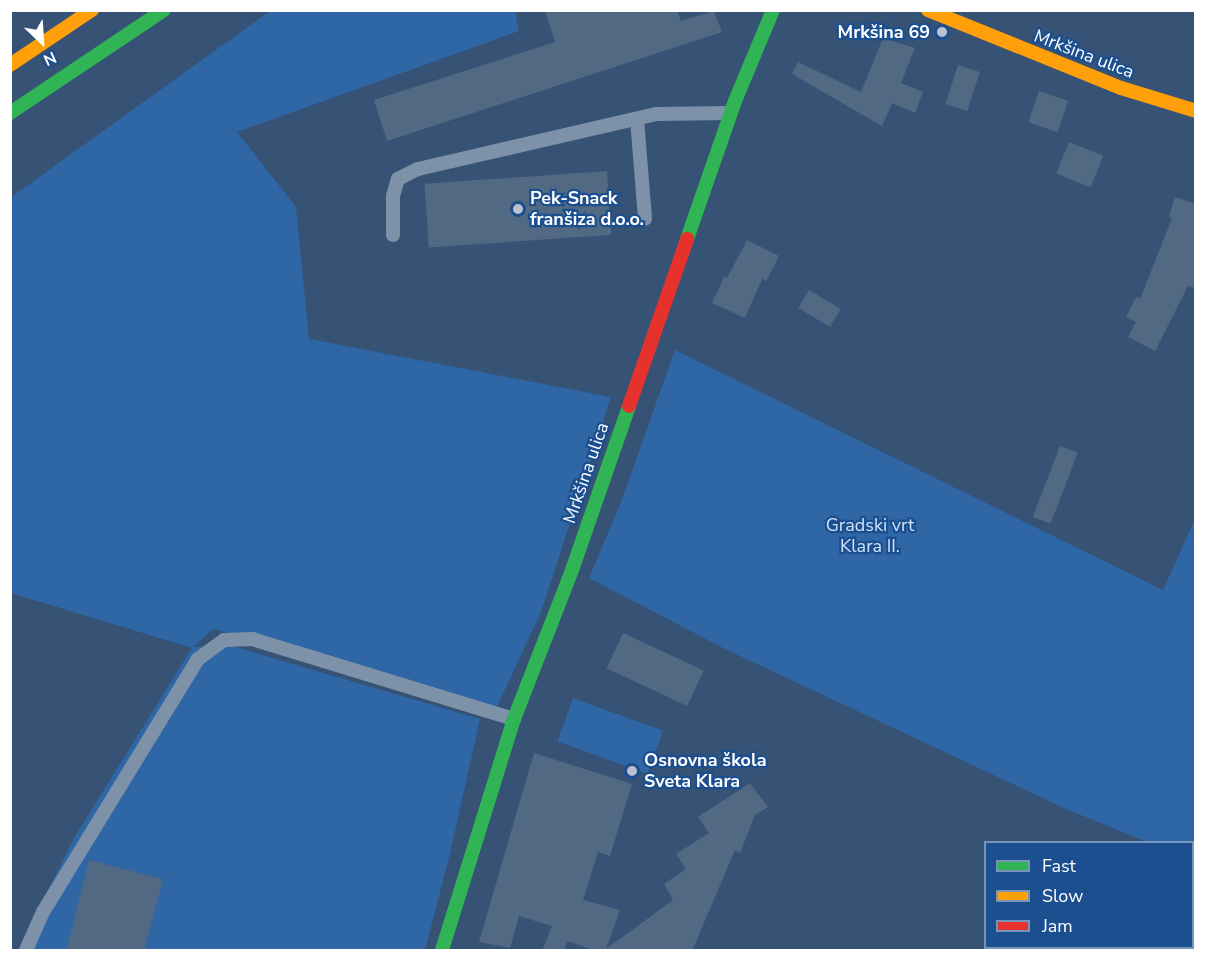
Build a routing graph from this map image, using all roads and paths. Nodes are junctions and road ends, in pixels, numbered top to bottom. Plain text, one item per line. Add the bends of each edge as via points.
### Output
1 (92, 10) edge
2 (164, 10) edge
3 (756, 10) edge
4 (773, 10) edge
5 (938, 12) edge
6 (762, 30) junction
7 (10, 65) edge
8 (1196, 111) edge
9 (10, 112) edge
10 (731, 112) junction
11 (638, 119) junction
12 (645, 219) dead end
13 (393, 235) dead end
14 (514, 719) junction
15 (26, 951) edge
16 (442, 951) edge

1 - 7 main road
2 - 9 main road
3 - 6 lane
4 - 6 main road, Mrkšina ulica
5 - 8 main road, Mrkšina ulica via 1121,88
6 - 10 main road, Mrkšina ulica
10 - 11 lane via 656,114
10 - 14 main road, Mrkšina ulica via 575,559
11 - 12 lane
11 - 13 lane via 418,169 398,178 393,196
14 - 15 lane via 252,639 224,640 198,659 43,912
14 - 16 main road, Mrkšina ulica

